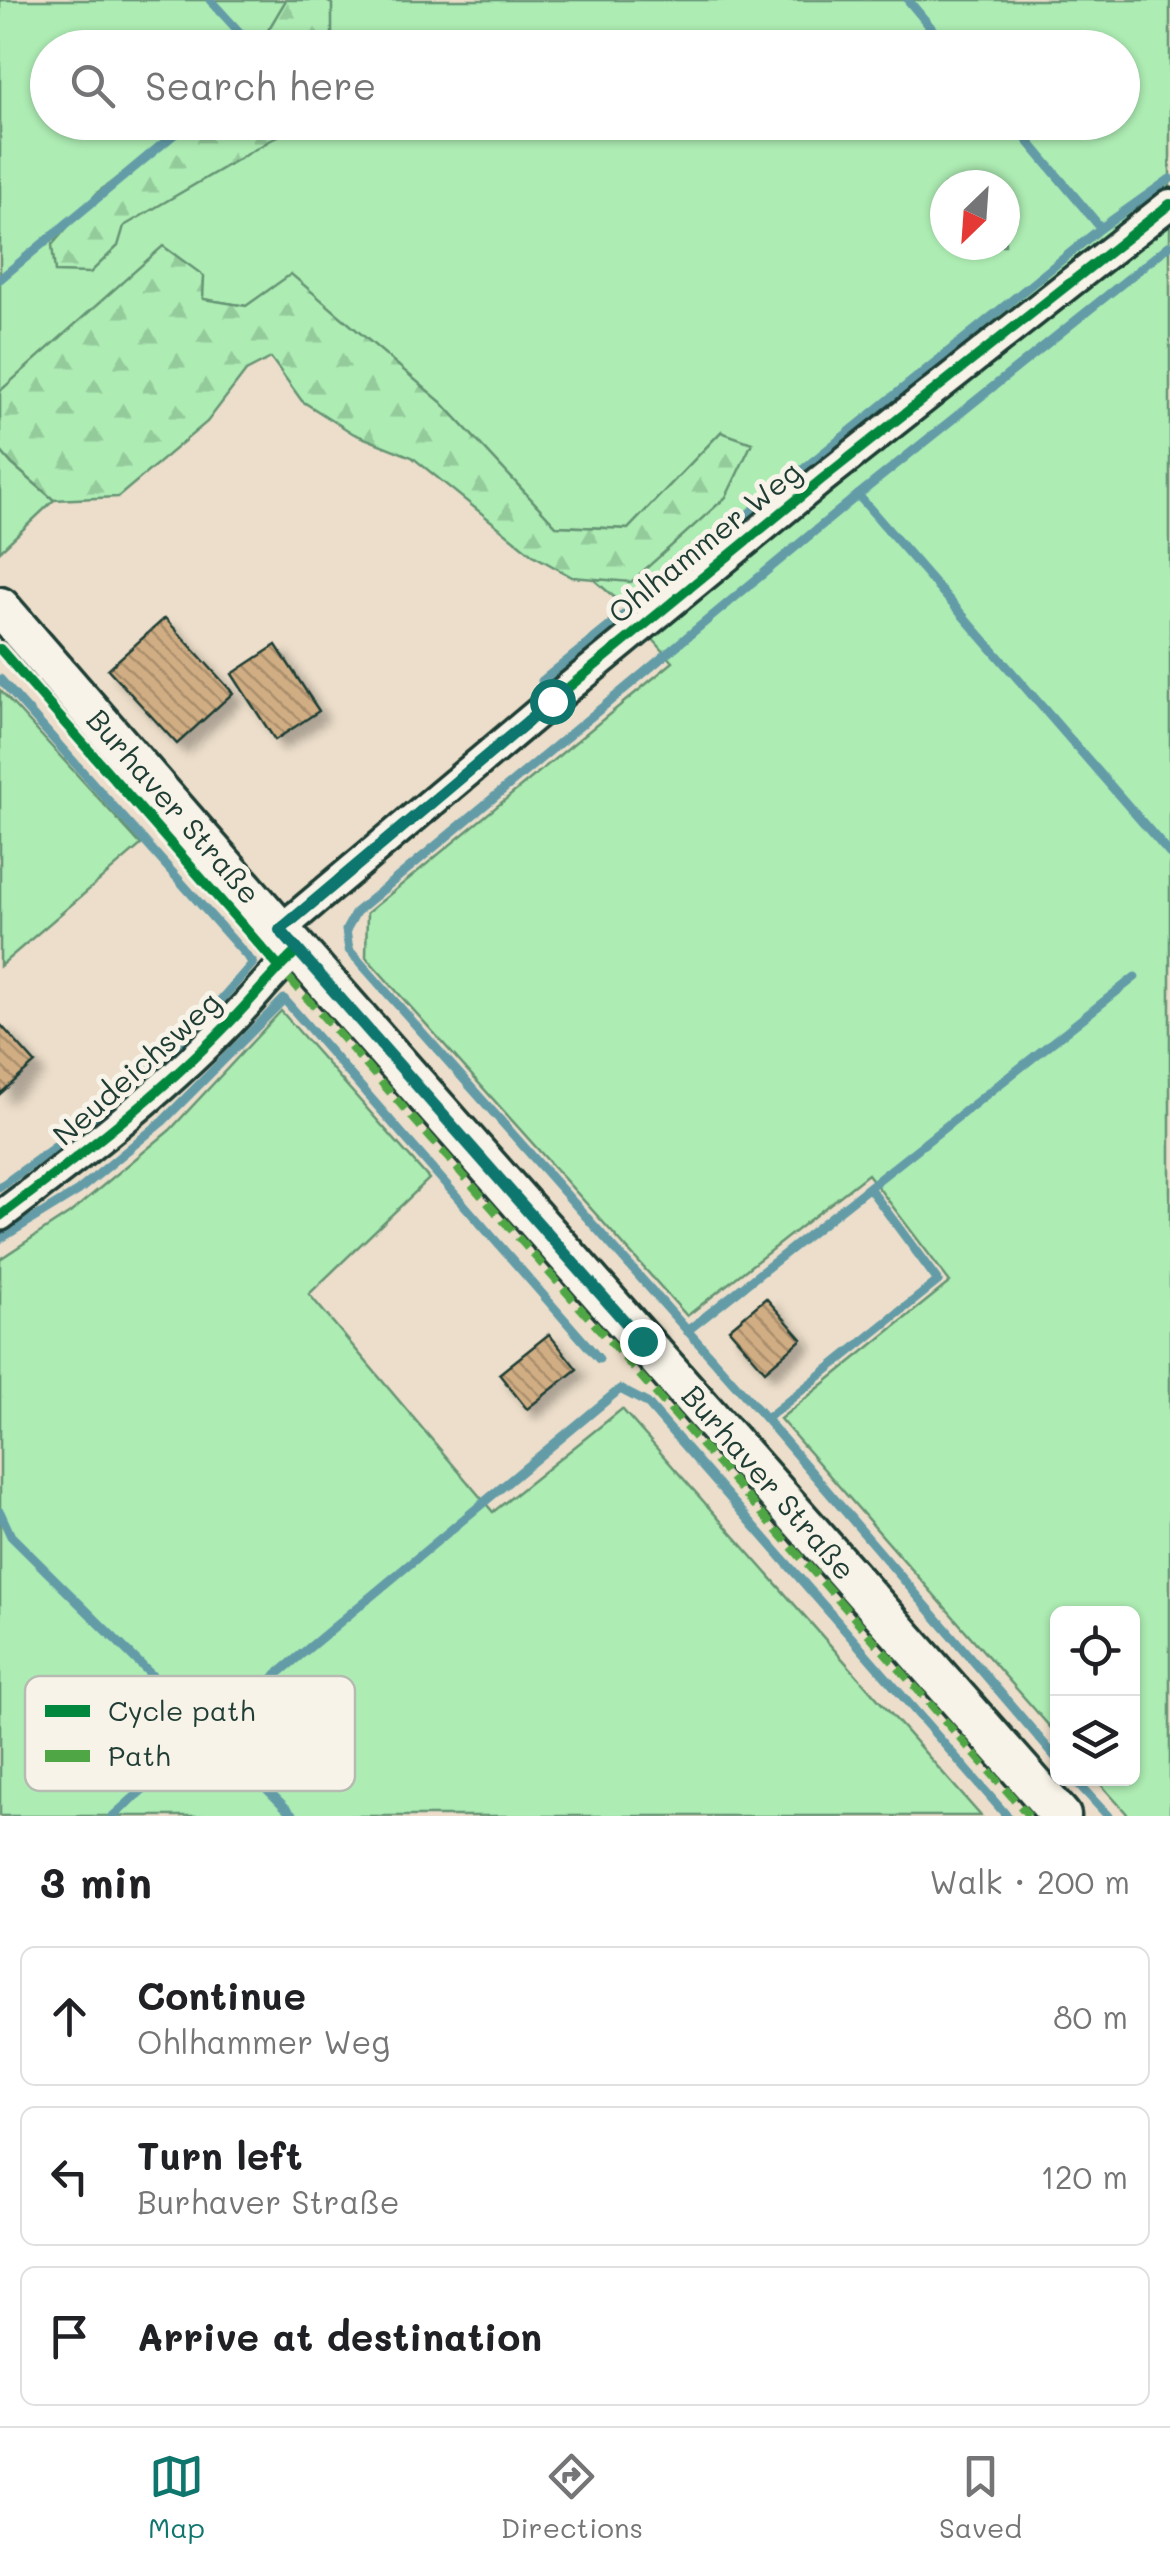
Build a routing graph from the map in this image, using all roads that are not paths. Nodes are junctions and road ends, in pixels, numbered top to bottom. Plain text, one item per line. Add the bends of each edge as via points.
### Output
1 (1170, 204) edge
2 (0, 607) edge
3 (289, 940) junction
4 (0, 1216) edge
5 (1061, 1816) edge

1 - 3 street, Ohlhammer Weg via 552,701
2 - 3 main road, Burhaver Straße
3 - 4 street, Neudeichsweg via 280,967 225,1028
3 - 5 main road, Burhaver Straße

